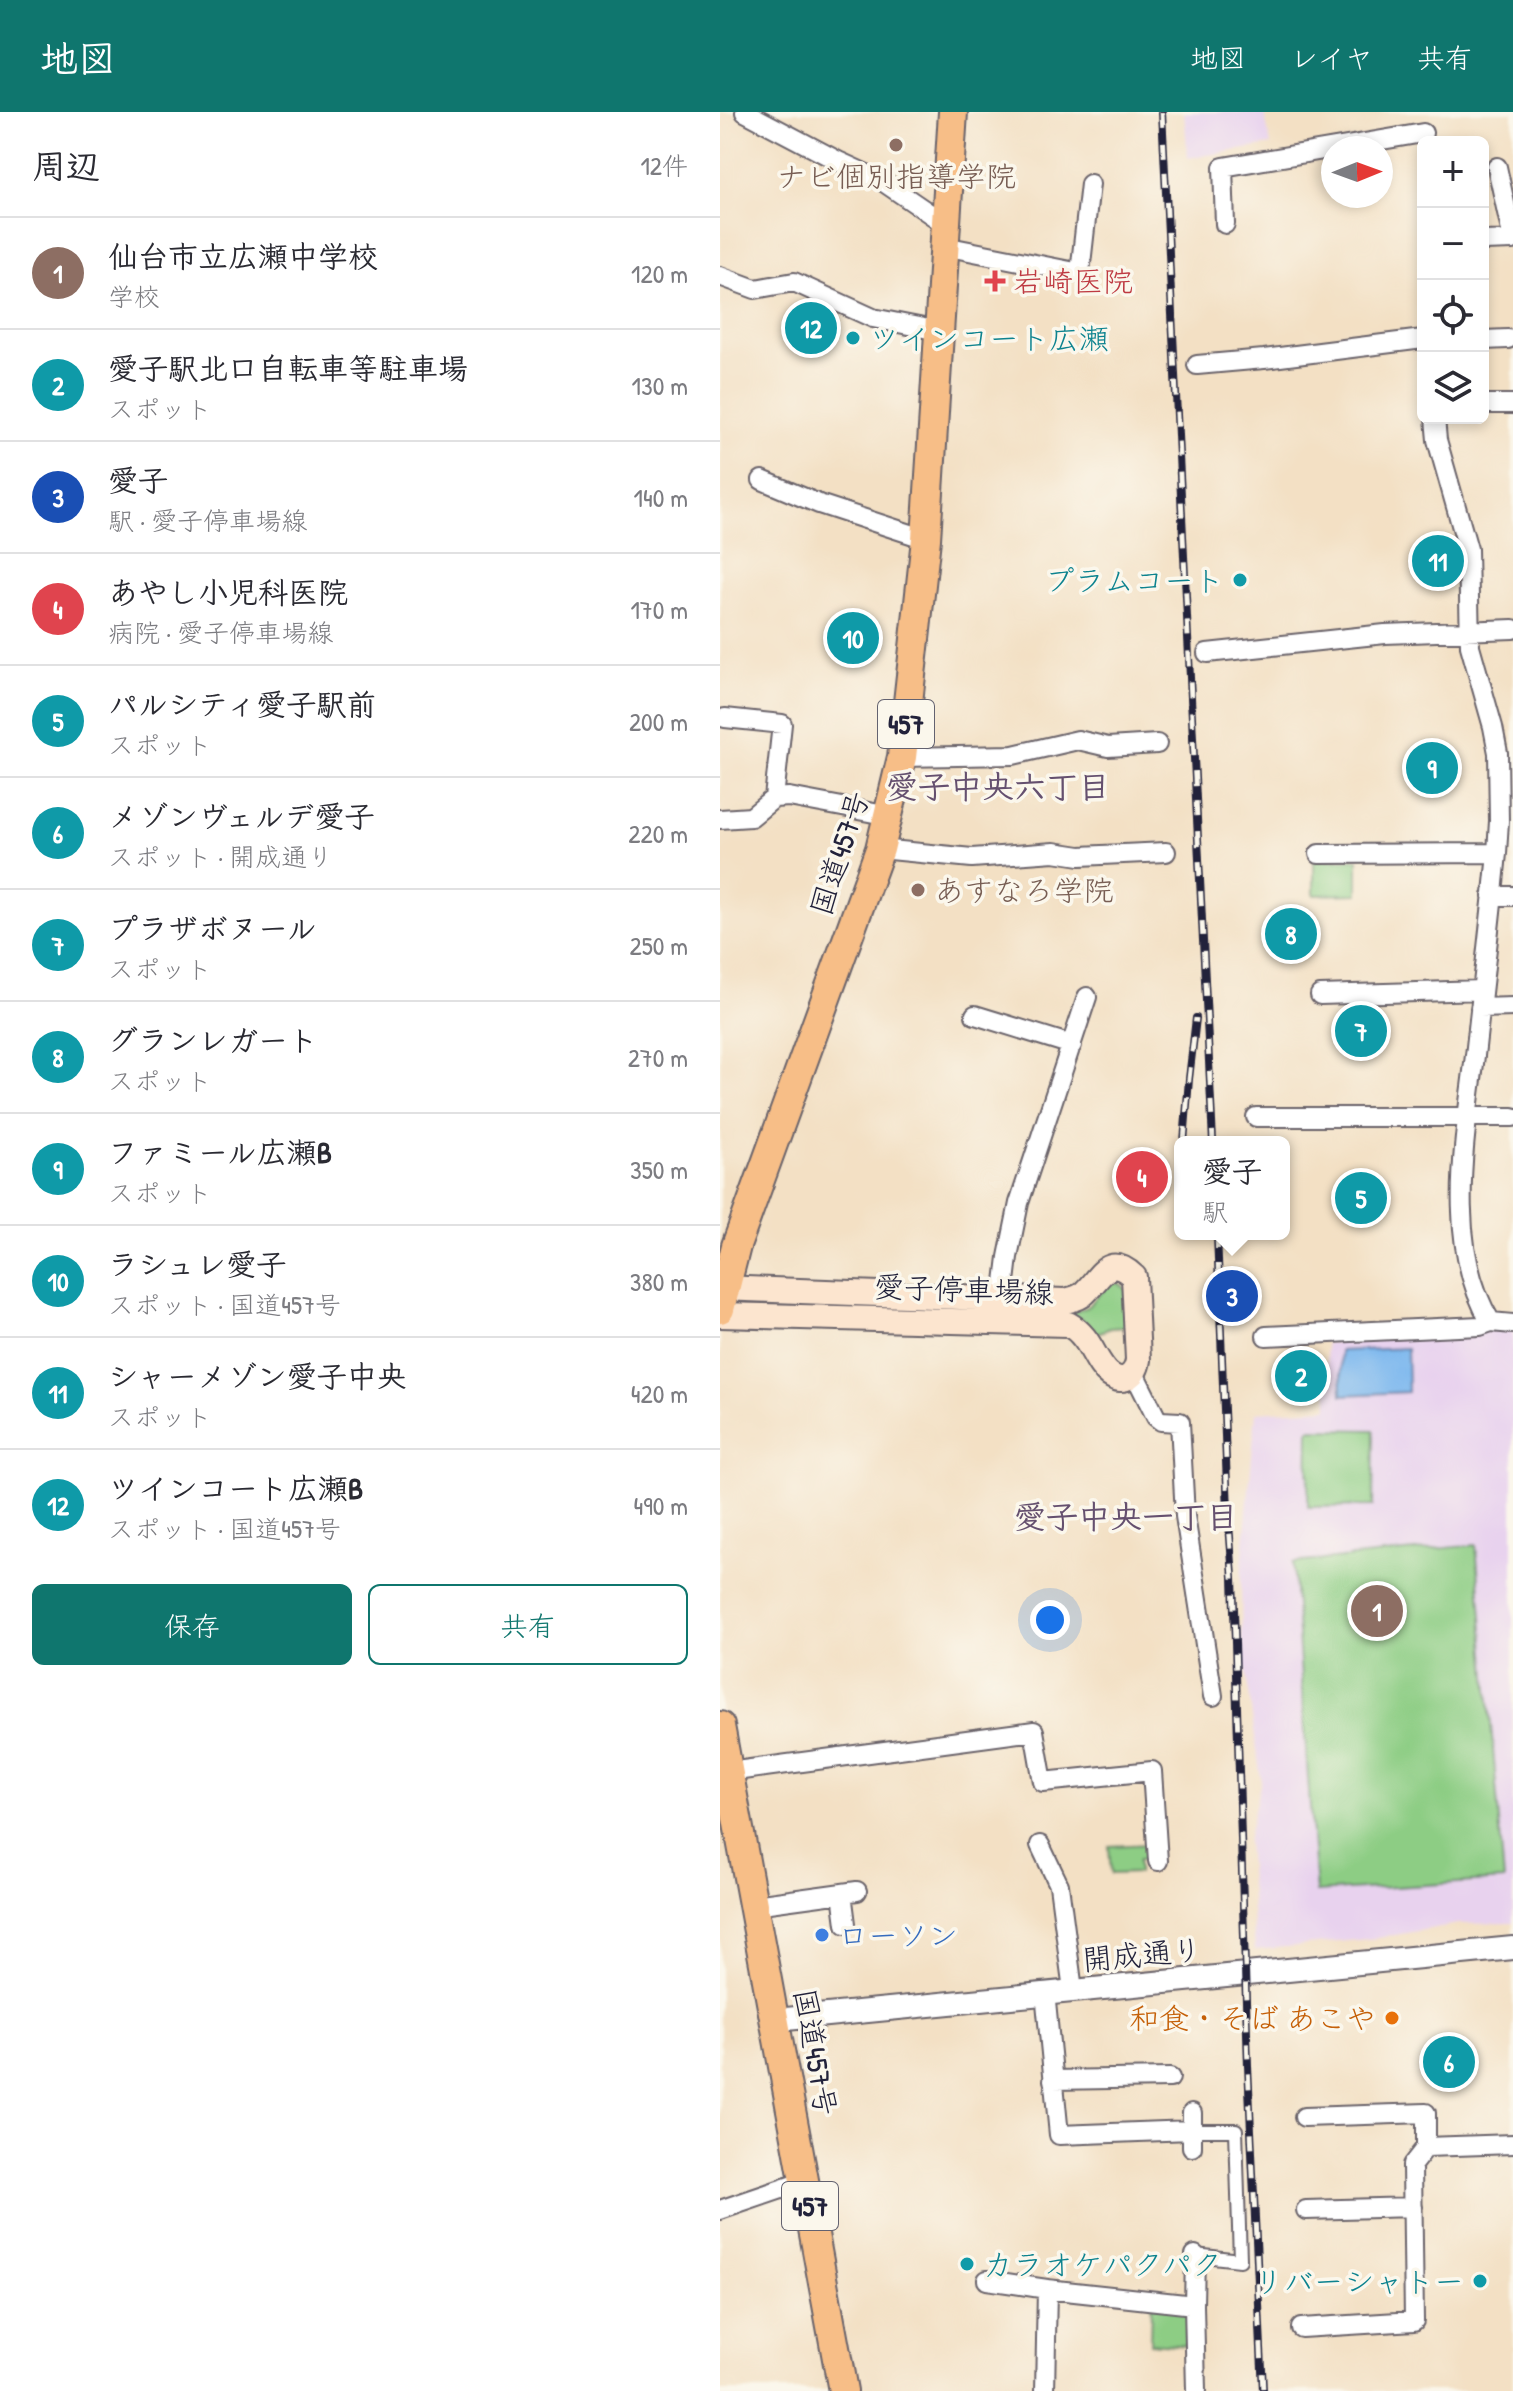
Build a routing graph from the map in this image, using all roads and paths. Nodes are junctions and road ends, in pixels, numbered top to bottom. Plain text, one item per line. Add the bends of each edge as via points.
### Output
1 (745, 112) edge
2 (953, 112) edge
3 (1423, 112) edge
4 (1423, 136) edge
5 (1417, 138) edge
6 (1497, 167) dead end
7 (1090, 184) dead end
8 (1225, 224) dead end
9 (945, 235) junction
10 (1489, 241) edge
11 (720, 276) edge
12 (939, 331) junction
13 (1508, 339) dead end
14 (1417, 340) edge
15 (1489, 340) edge
16 (1197, 365) dead end
17 (1489, 404) edge
18 (1513, 404) edge
19 (1436, 424) edge
20 (762, 480) dead end
21 (926, 539) junction
22 (1469, 629) junction
23 (1513, 629) edge
24 (1207, 653) dead end
25 (725, 718) dead end
26 (1157, 744) dead end
27 (902, 757) junction
28 (1506, 789) edge
29 (774, 798) junction
30 (890, 816) junction
31 (720, 819) edge
32 (880, 849) junction
33 (1166, 852) dead end
34 (1497, 853) junction
35 (1319, 854) dead end
36 (1492, 896) junction
37 (1513, 896) edge
38 (1320, 995) dead end
39 (1087, 997) dead end
40 (1481, 999) junction
41 (1513, 1007) edge
42 (975, 1015) dead end
43 (1072, 1045) junction
44 (1256, 1117) dead end
45 (1468, 1117) junction
46 (1513, 1117) edge
47 (1003, 1299) junction
48 (721, 1300) edge
49 (1491, 1322) junction
50 (1513, 1324) edge
51 (1266, 1336) dead end
52 (1134, 1373) junction
53 (1213, 1696) dead end
54 (720, 1726) edge
55 (724, 1773) edge
56 (1040, 1845) dead end
57 (1158, 1861) dead end
58 (754, 1905) junction
59 (846, 1924) dead end
60 (1513, 1948) edge
61 (1073, 1990) junction
62 (1045, 1992) junction
63 (776, 2020) junction
64 (1170, 2078) dead end
65 (1053, 2080) junction
66 (1304, 2117) dead end
67 (1191, 2130) joint
68 (1513, 2144) edge
69 (1426, 2147) junction
70 (805, 2181) junction
71 (1413, 2207) junction
72 (720, 2210) edge
73 (1306, 2210) dead end
74 (1195, 2255) joint
75 (987, 2280) dead end
76 (1047, 2289) junction
77 (1194, 2305) junction
78 (1301, 2328) dead end
79 (843, 2391) edge
80 (1045, 2391) edge
81 (1196, 2391) edge

1 - 9 street via 882,181
2 - 9 highway, 国道457号 / 457
3 - 4 street
5 - 8 street via 1223,167
6 - 10 street via 1513,240
7 - 9 street via 1080,273
9 - 12 highway, 国道457号 / 457
11 - 12 street via 755,289 794,282 873,318
12 - 21 highway, 国道457号 / 457
13 - 15 street
14 - 16 street
17 - 18 street
19 - 22 street via 1468,549
20 - 21 street
21 - 27 highway, 国道457号 / 457
22 - 23 street
22 - 24 street
22 - 28 street
25 - 29 street via 782,724
26 - 27 street via 1108,747 1078,740 1013,755
27 - 30 highway, 国道457号 / 457
28 - 34 street
29 - 30 street
29 - 31 street via 751,817
30 - 32 highway, 国道457号 / 457
32 - 33 street via 972,858
32 - 48 highway, 国道457号 / 457
34 - 35 street
34 - 36 street
36 - 37 street
36 - 40 street
38 - 40 street
39 - 43 street
40 - 41 street
40 - 45 street
42 - 43 street
43 - 47 street via 1019,1203
44 - 45 street
45 - 46 street
45 - 49 street via 1462,1191 1465,1253 1479,1303
47 - 48 main road, 愛子停車場線
47 - 52 main road, 愛子停車場線 via 1074,1299 1109,1267 1127,1270 1136,1288
48 - 52 main road, 愛子停車場線 via 1068,1324 1083,1335 1112,1377
49 - 50 street
49 - 51 street
52 - 53 street via 1156,1417 1180,1422 1185,1516
54 - 55 highway, 国道457号 / 457
55 - 57 street via 1034,1731 1043,1782 1152,1771
55 - 58 highway, 国道457号 / 457
56 - 61 street via 1059,1885
58 - 59 street via 850,1892
58 - 63 highway, 国道457号 / 457
60 - 61 street, 開成通り
61 - 62 street, 開成通り
62 - 63 street, 開成通り
62 - 65 street
63 - 70 highway, 国道457号 / 457
64 - 65 street
65 - 67 street via 1059,2135
66 - 69 street via 1426,2113
67 - 74 street via 1236,2130 1240,2260
68 - 69 street
69 - 71 street via 1412,2165
70 - 72 street
70 - 79 highway, 国道457号 / 457
71 - 73 street
71 - 78 street via 1414,2321
74 - 77 street
75 - 76 street
76 - 77 street
76 - 80 street
77 - 81 street

